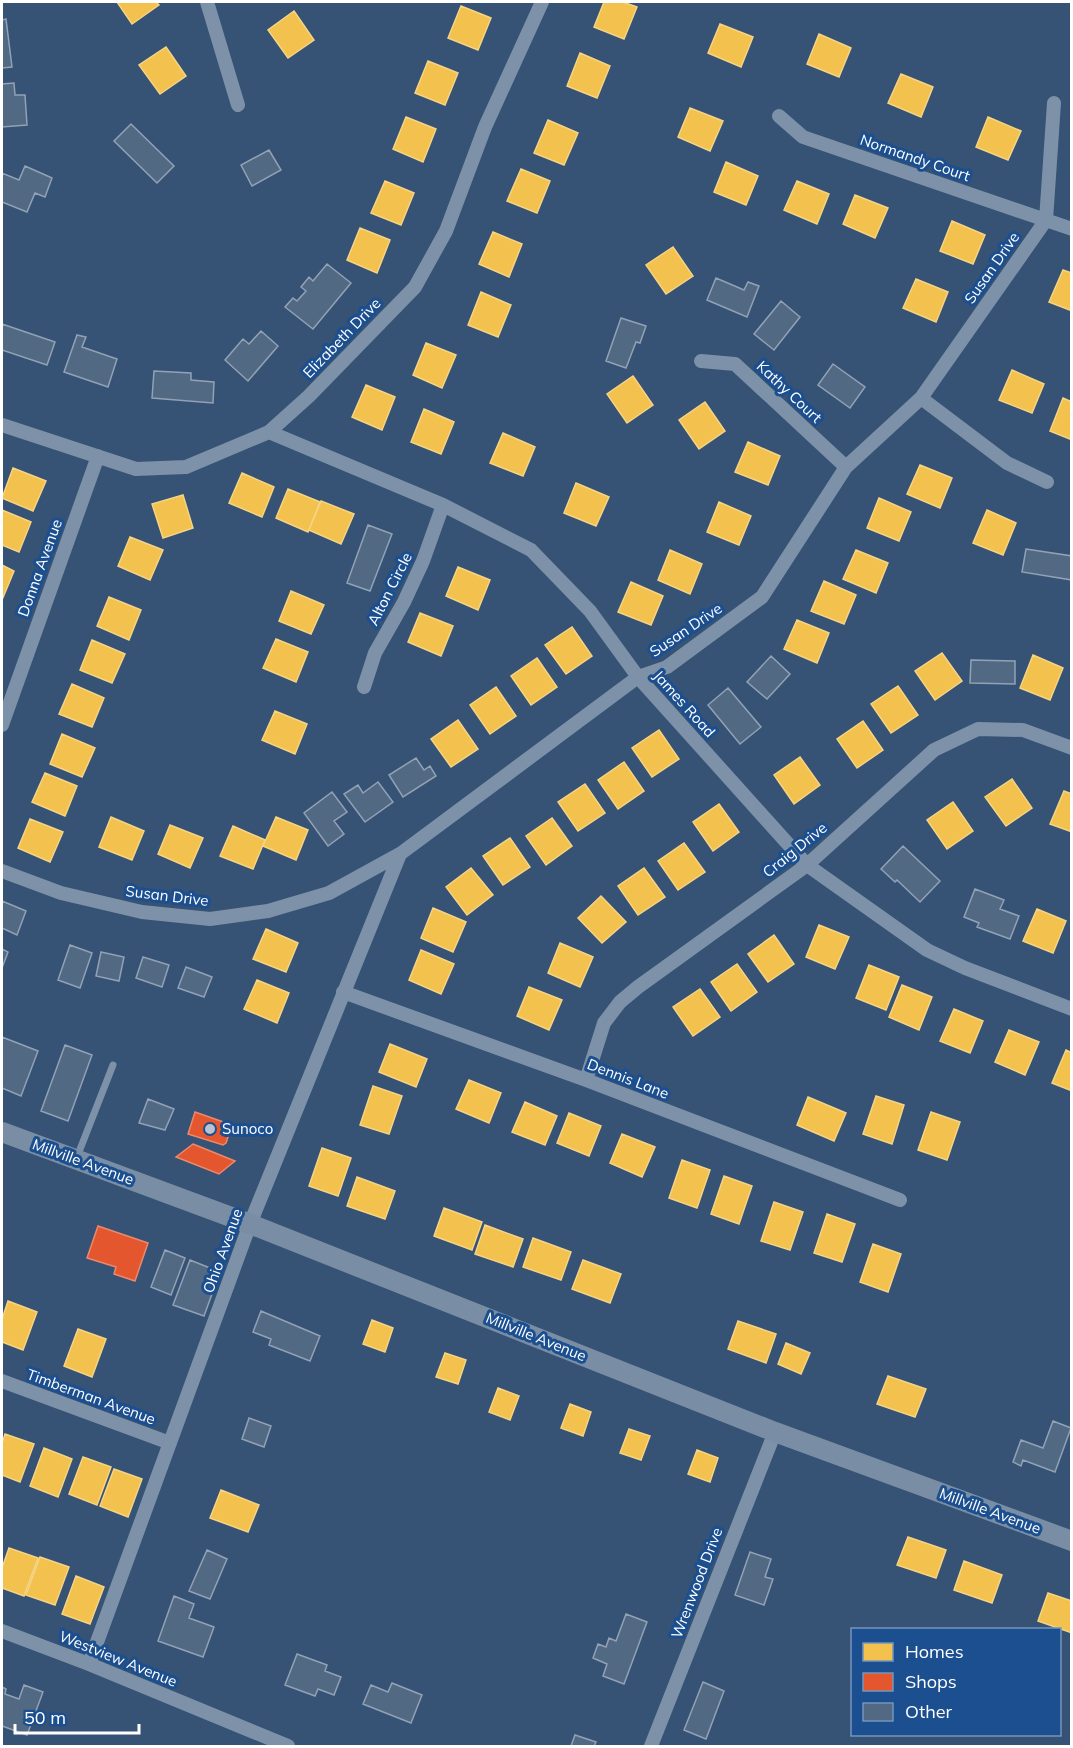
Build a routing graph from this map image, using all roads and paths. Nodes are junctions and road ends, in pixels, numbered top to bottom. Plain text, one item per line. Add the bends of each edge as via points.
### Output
1 (207, 2) edge
2 (542, 2) edge
3 (1054, 103) dead end
4 (238, 105) dead end
5 (779, 116) dead end
6 (1046, 220) junction
7 (1071, 229) edge
8 (700, 361) dead end
9 (921, 398) junction
10 (2, 426) edge
11 (269, 432) junction
12 (98, 456) junction
13 (846, 467) junction
14 (1047, 482) dead end
15 (443, 505) junction
16 (638, 677) junction
17 (364, 687) dead end
18 (2, 725) edge
19 (1071, 748) edge
20 (400, 854) junction
21 (807, 865) junction
22 (2, 871) edge
23 (343, 992) junction
24 (1071, 1009) edge
25 (113, 1065) dead end
26 (586, 1080) junction
27 (2, 1132) edge
28 (76, 1160) junction
29 (900, 1200) dead end
30 (250, 1224) junction
31 (2, 1381) edge
32 (775, 1432) junction
33 (170, 1443) junction
34 (1071, 1541) edge
35 (2, 1631) edge
36 (89, 1664) junction
37 (288, 1746) edge
38 (651, 1746) edge

1 - 4 street
2 - 11 street, Elizabeth Drive via 485,127 446,231 415,287
3 - 6 street
5 - 6 street, Normandy Court via 803,137
6 - 7 street, Normandy Court
6 - 9 street, Susan Drive
8 - 13 street, Kathy Court via 735,364
9 - 13 street, Susan Drive
9 - 14 street via 1007,463
10 - 12 street, Elizabeth Drive
11 - 12 street, Elizabeth Drive via 186,467 136,469
11 - 15 street, James Road
12 - 18 street, Donna Avenue
13 - 16 street, Susan Drive via 762,597 667,667
15 - 16 street, James Road via 531,550 590,611
15 - 17 street, Alton Circle via 423,561 375,653
16 - 20 street, Susan Drive
16 - 21 street, James Road
19 - 21 street, Craig Drive via 1023,730 978,729 934,750
20 - 22 street, Susan Drive via 329,893 268,911 210,919 142,912 61,893
20 - 23 street, Ohio Avenue
21 - 24 street, James Road via 927,950
21 - 26 street, Craig Drive via 620,1002 604,1023
23 - 26 street, Dennis Lane
23 - 30 street, Ohio Avenue
25 - 28 lane
26 - 29 street, Dennis Lane
27 - 28 main road, Millville Avenue
28 - 30 main road, Millville Avenue
30 - 32 main road, Millville Avenue
30 - 33 street, Ohio Avenue
31 - 33 street, Timberman Avenue
32 - 34 main road, Millville Avenue
32 - 38 street, Wrenwood Drive
33 - 36 street, Ohio Avenue
35 - 36 street, Westview Avenue
36 - 37 street, Westview Avenue

